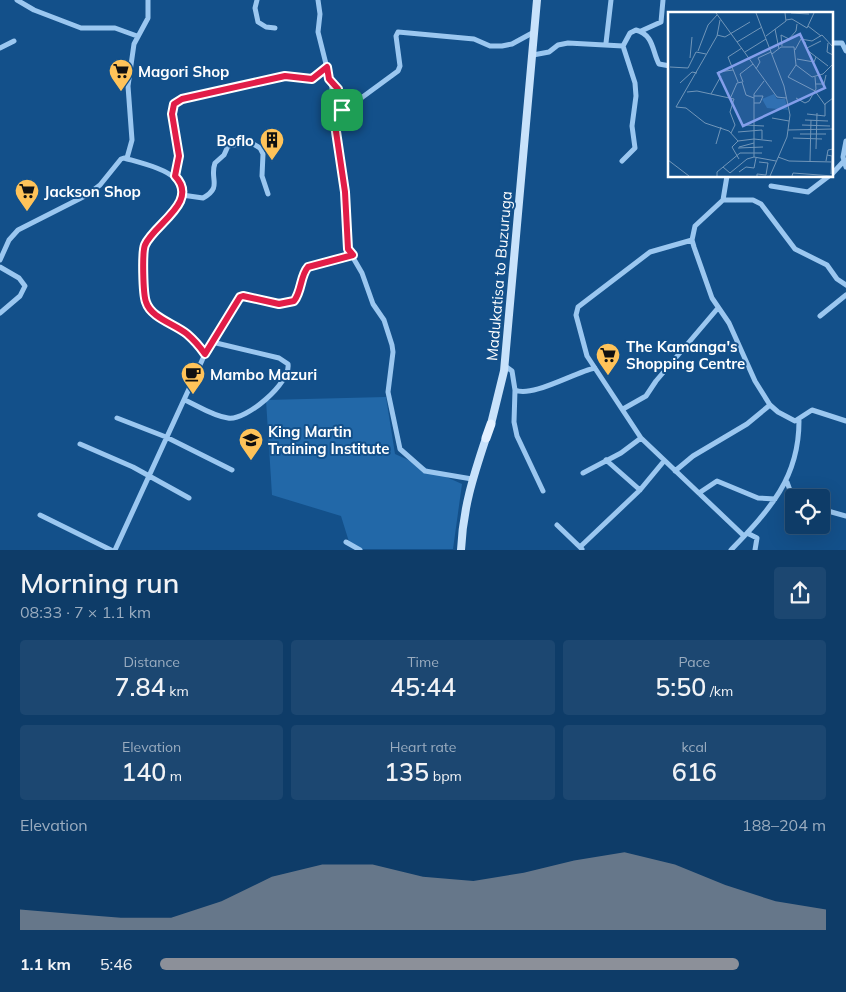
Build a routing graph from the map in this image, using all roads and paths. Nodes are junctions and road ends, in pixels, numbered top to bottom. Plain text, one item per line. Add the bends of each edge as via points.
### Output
1 (17, 0) edge
2 (148, 0) edge
3 (257, 0) edge
4 (318, 0) edge
5 (537, 0) edge
6 (611, 0) edge
7 (662, 0) edge
8 (275, 28) dead end
9 (641, 31) junction
10 (534, 32) junction
11 (137, 36) junction
12 (14, 41) dead end
13 (606, 43) junction
14 (834, 43) edge
15 (623, 46) junction
16 (0, 48) edge
17 (846, 51) edge
18 (532, 55) junction
19 (668, 66) edge
20 (327, 67) junction
21 (329, 79) junction
22 (342, 110) junction
23 (334, 118) junction
24 (846, 141) edge
25 (127, 158) junction
26 (622, 162) dead end
27 (845, 164) edge
28 (834, 172) edge
29 (175, 176) junction
30 (727, 178) edge
31 (826, 178) edge
32 (771, 186) dead end
33 (268, 194) dead end
34 (182, 195) junction
35 (723, 200) junction
36 (692, 240) junction
37 (353, 255) junction
38 (0, 260) edge
39 (0, 267) edge
40 (846, 285) edge
41 (846, 295) edge
42 (718, 308) junction
43 (0, 313) edge
44 (820, 316) dead end
45 (212, 342) junction
46 (205, 354) junction
47 (504, 364) junction
48 (595, 368) junction
49 (515, 390) junction
50 (185, 400) junction
51 (770, 405) junction
52 (623, 409) junction
53 (117, 418) dead end
54 (799, 421) junction
55 (846, 421) edge
56 (491, 424) joint
57 (166, 437) junction
58 (486, 438) joint
59 (641, 438) junction
60 (80, 444) dead end
61 (606, 460) junction
62 (664, 461) junction
63 (232, 470) dead end
64 (675, 471) junction
65 (583, 473) dead end
66 (150, 476) junction
67 (472, 479) junction
68 (787, 482) junction
69 (790, 489) edge
70 (640, 490) junction
71 (543, 491) dead end
72 (699, 494) junction
73 (189, 498) dead end
74 (776, 499) junction
75 (830, 512) edge
76 (40, 515) dead end
77 (846, 516) edge
78 (557, 525) dead end
79 (745, 534) junction
80 (346, 542) dead end
81 (581, 548) edge
82 (113, 550) edge
83 (360, 550) edge
84 (460, 550) edge
85 (731, 550) edge
86 (755, 550) edge

1 - 11 street via 80,28 114,28
2 - 11 street via 148,18
3 - 8 street via 258,22
4 - 20 street via 318,32
5 - 10 main road, Madukatisa to Buzuruga
6 - 13 street
7 - 9 street via 661,22
9 - 15 street via 630,33
9 - 19 street via 653,43 659,64
10 - 18 main road, Madukatisa to Buzuruga
10 - 22 street via 512,44 490,46 474,38 398,32 398,71
11 - 25 street via 128,86 132,140
12 - 16 street
13 - 15 street
13 - 18 street via 562,44 548,52
14 - 17 street via 842,43
15 - 26 street via 636,96 632,121 635,148
18 - 47 main road, Madukatisa to Buzuruga
20 - 21 street
20 - 29 street via 308,80 285,76 177,101 172,109 179,156
21 - 22 street via 338,89
21 - 23 street
22 - 23 street
23 - 37 street via 345,192 348,249
24 - 27 street
25 - 29 street
25 - 38 street via 118,162 100,185 87,194 18,230 9,240
27 - 28 street
29 - 34 street
30 - 35 street
31 - 32 street via 808,192
33 - 34 street via 262,172 263,154 250,142 228,146 215,163 215,185 210,194 203,198
34 - 46 street via 170,217 144,246 144,294 152,310 186,333
35 - 36 street via 698,222
35 - 40 street via 753,200 761,204 795,249 827,265
36 - 42 street
36 - 48 street via 650,252 578,307 576,315 582,341
37 - 45 street via 308,267 294,301 279,304 240,297
37 - 67 street via 367,293 384,320 394,352 388,392 400,449 426,471
39 - 43 street via 19,278 25,286 17,300
41 - 44 street
42 - 51 street
42 - 52 street via 646,396
45 - 46 street
45 - 50 street via 279,358 288,364 287,373 270,397 234,418
46 - 50 street
47 - 49 street via 512,371
47 - 56 main road, Madukatisa to Buzuruga
48 - 49 street via 540,388 523,392
48 - 52 street
49 - 71 street via 517,436
50 - 57 street
51 - 54 street via 785,417
51 - 64 street
52 - 59 street
53 - 57 street
54 - 55 street via 812,410
54 - 68 street via 796,453
56 - 58 main road, Madukatisa to Buzuruga
57 - 63 street
57 - 66 street
58 - 67 main road, Madukatisa to Buzuruga
59 - 61 street
59 - 62 street
60 - 66 street
61 - 65 street
61 - 70 street
62 - 64 street
62 - 70 street
64 - 72 street
66 - 73 street
66 - 82 street
67 - 84 main road, Madukatisa to Buzuruga
68 - 69 street
68 - 74 street
70 - 81 street
72 - 74 street via 717,481 758,498
72 - 79 street
74 - 79 street
75 - 77 street
76 - 82 street
78 - 81 street
79 - 85 street
79 - 86 street via 757,538
80 - 83 street

